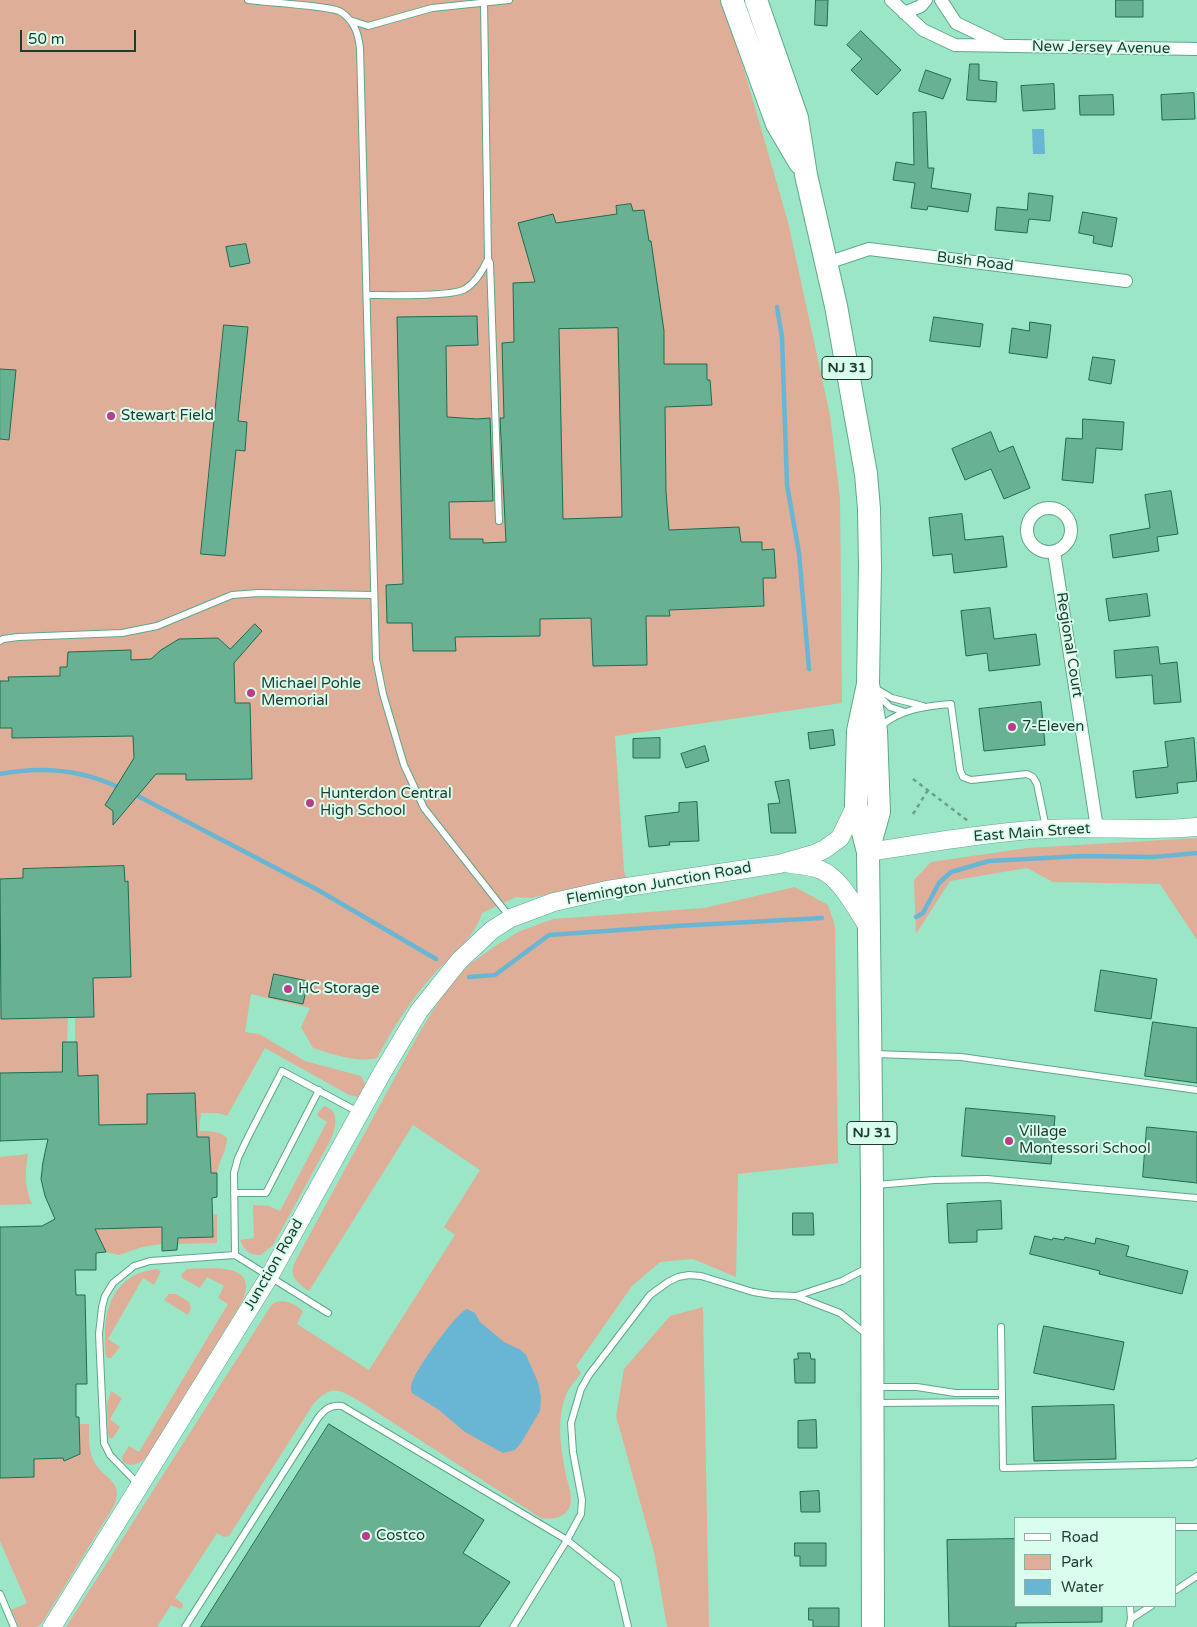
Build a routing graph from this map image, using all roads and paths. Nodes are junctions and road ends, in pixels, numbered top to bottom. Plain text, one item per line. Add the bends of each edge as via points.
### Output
1 (248, 0) edge
2 (509, 0) edge
3 (732, 0) edge
4 (756, 0) edge
5 (891, 0) edge
6 (926, 0) edge
7 (941, 0) edge
8 (484, 2) junction
9 (904, 13) junction
10 (352, 20) junction
11 (1005, 47) junction
12 (1197, 49) edge
13 (806, 175) junction
14 (488, 259) junction
15 (827, 263) junction
16 (1126, 281) dead end
17 (367, 295) junction
18 (499, 521) dead end
19 (1054, 552) dead end
20 (374, 595) junction
21 (0, 641) edge
22 (868, 684) junction
23 (924, 706) junction
24 (905, 712) junction
25 (876, 731) junction
26 (913, 779) dead end
27 (928, 790) junction
28 (856, 805) junction
29 (913, 814) dead end
30 (972, 823) dead end
31 (1197, 827) edge
32 (1096, 828) junction
33 (1046, 829) junction
34 (868, 852) junction
35 (780, 864) junction
36 (511, 918) junction
37 (869, 928) junction
38 (871, 1054) junction
39 (319, 1090) junction
40 (1197, 1090) edge
41 (360, 1113) junction
42 (872, 1186) junction
43 (234, 1193) junction
44 (1197, 1198) edge
45 (235, 1255) junction
46 (872, 1266) junction
47 (269, 1277) junction
48 (796, 1296) junction
49 (328, 1313) dead end
50 (1001, 1327) dead end
51 (872, 1338) junction
52 (1002, 1393) junction
53 (872, 1395) junction
54 (1002, 1402) junction
55 (1197, 1462) edge
56 (139, 1486) junction
57 (1197, 1527) edge
58 (1177, 1528) edge
59 (567, 1540) junction
60 (1197, 1576) edge
61 (1177, 1589) edge
62 (0, 1594) edge
63 (1130, 1607) edge
64 (1149, 1607) edge
65 (1131, 1619) junction
66 (14, 1627) edge
67 (52, 1627) edge
68 (185, 1627) edge
69 (513, 1627) edge
70 (628, 1627) edge
71 (873, 1627) edge
72 (1129, 1627) edge

1 - 10 lane via 339,10
2 - 8 lane
3 - 13 highway, NJ 31 via 777,124
4 - 13 highway, NJ 31 via 797,118
5 - 9 street, New Jersey Avenue
6 - 9 street via 921,6
7 - 11 street, New Jersey Avenue via 956,23
8 - 10 lane via 432,8 368,26
8 - 14 lane
9 - 11 street, New Jersey Avenue via 923,30 955,45
10 - 17 lane via 360,48
11 - 12 street, New Jersey Avenue
13 - 15 highway, NJ 31
14 - 17 lane via 483,270 464,290 448,294
14 - 18 lane
15 - 16 street, Bush Road via 870,249
15 - 22 highway, NJ 31 via 866,474 871,600
17 - 20 lane
19 - 32 street, Regional Court
20 - 21 lane via 232,595 157,626 122,633 18,637
20 - 36 lane via 376,658 404,765 424,808
22 - 23 lane via 892,698
22 - 24 lane via 890,707
22 - 25 highway, NJ 31
22 - 28 highway, NJ 31 via 858,731
23 - 24 lane
23 - 33 lane via 951,704 960,770 966,780 1027,774 1033,777
24 - 25 lane via 888,720
25 - 34 highway, NJ 31 via 879,812
26 - 27 path
27 - 29 path
27 - 30 path
28 - 34 highway, NJ 31
28 - 35 street via 834,844
31 - 32 street, East Main Street
32 - 33 street, East Main Street
33 - 34 street, East Main Street
34 - 37 highway, NJ 31
35 - 36 street, Flemington Junction Road via 607,890 554,902
35 - 37 street via 805,866 831,876
36 - 41 street, Junction Road via 475,945 439,984 419,1011
37 - 38 highway, NJ 31
38 - 40 lane via 961,1056
38 - 42 highway, NJ 31
39 - 41 lane
39 - 43 lane via 266,1193
39 - 43 lane via 282,1071 238,1158
41 - 47 street, Junction Road
42 - 44 lane via 987,1179
42 - 46 highway, NJ 31
43 - 45 lane
45 - 47 lane
45 - 56 lane via 150,1261 134,1266 113,1283 105,1296 99,1334 104,1443 110,1456
46 - 48 lane via 842,1281
46 - 51 highway, NJ 31
47 - 49 lane
47 - 56 street, Junction Road
48 - 51 lane via 840,1313
48 - 59 lane via 753,1292 688,1275 668,1282 650,1295 581,1389 571,1423 582,1500 581,1514
50 - 52 lane
51 - 53 highway, NJ 31
52 - 53 lane via 955,1393 917,1386
52 - 54 lane
53 - 54 lane
53 - 71 highway, NJ 31
54 - 55 lane via 1003,1468
56 - 67 street, Junction Road
57 - 58 lane
59 - 68 lane via 342,1406 332,1405 318,1418
59 - 69 lane
59 - 70 lane via 617,1580
60 - 61 lane
62 - 66 lane
63 - 65 lane
64 - 65 lane
65 - 72 lane

